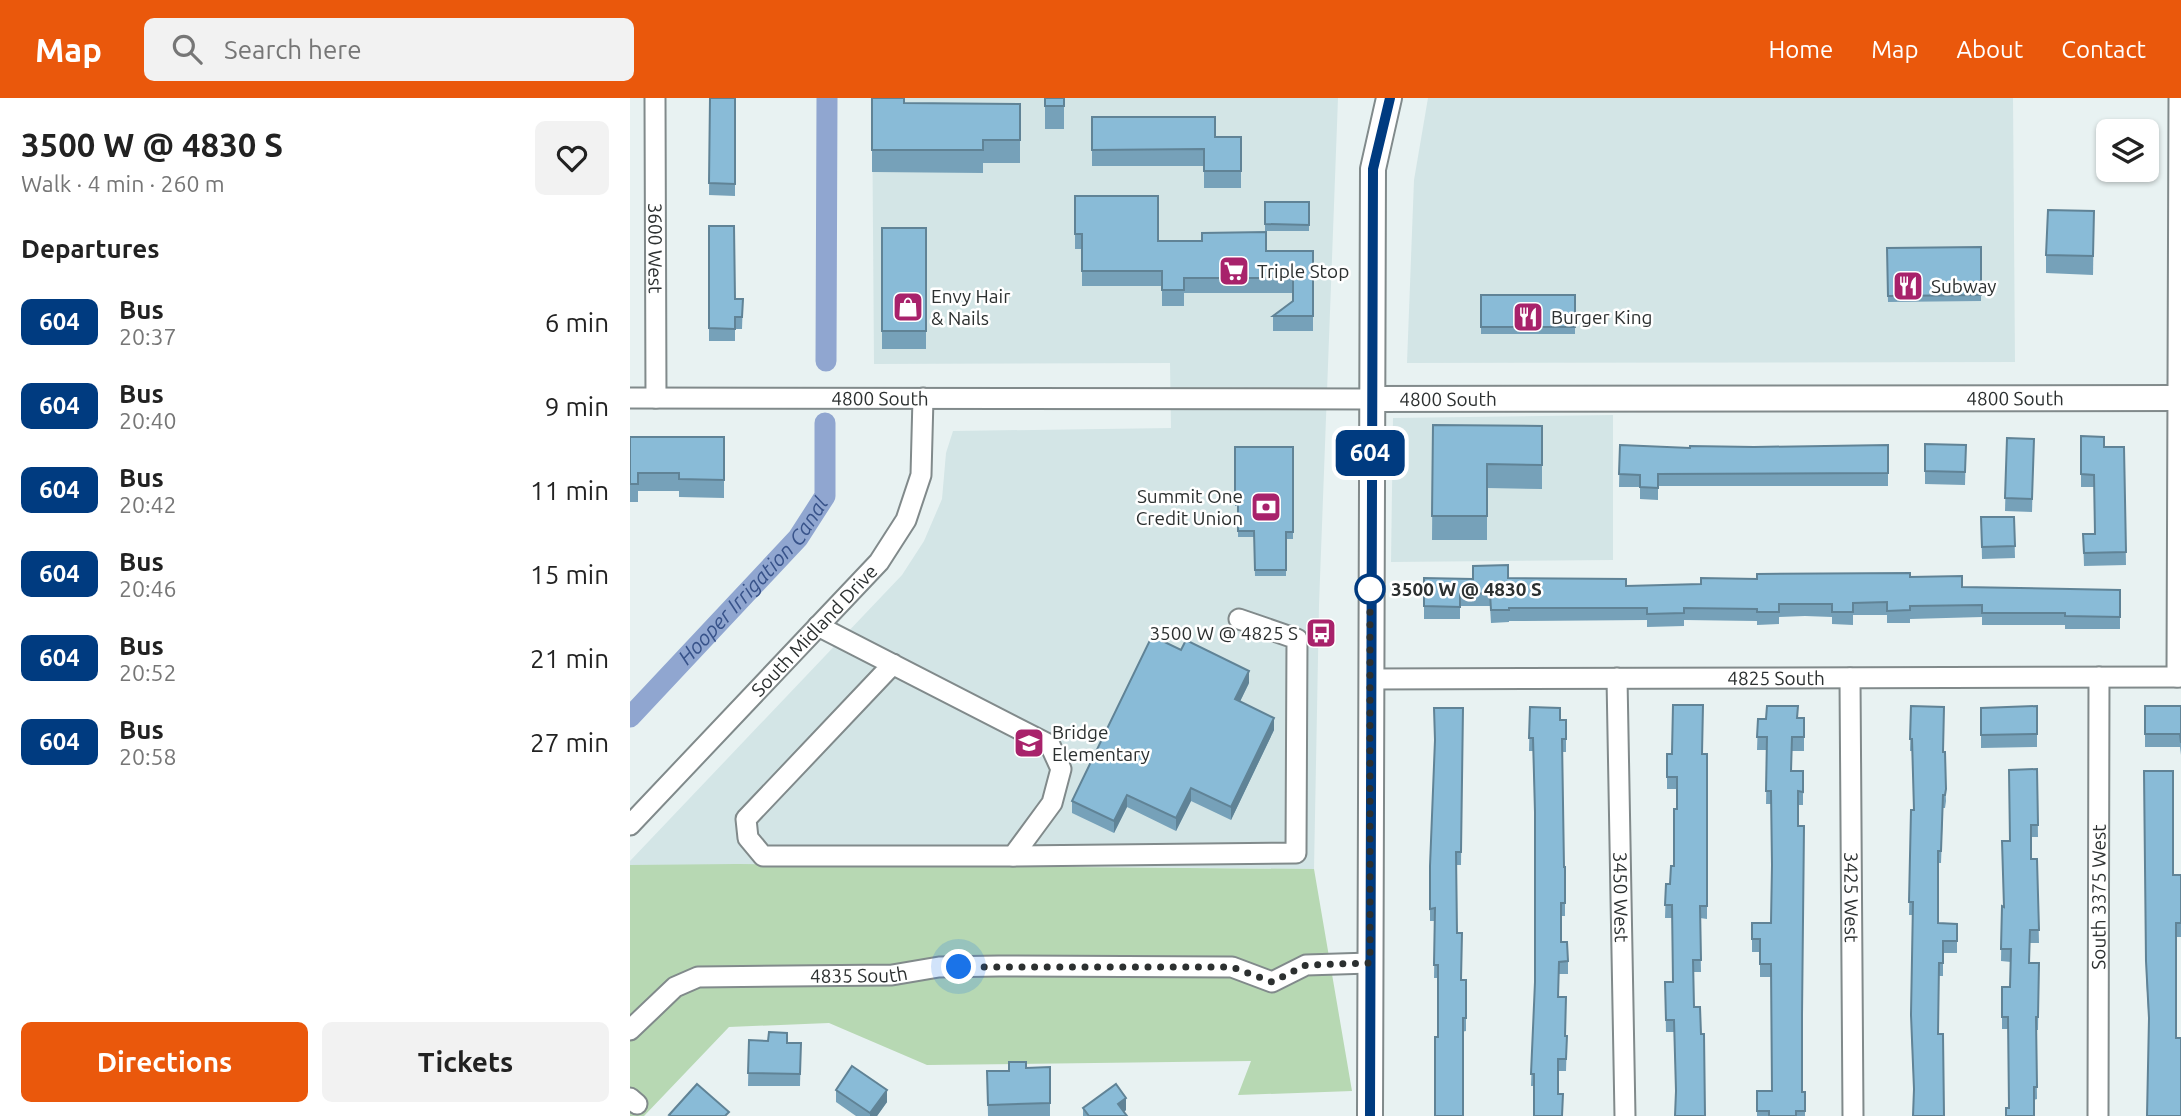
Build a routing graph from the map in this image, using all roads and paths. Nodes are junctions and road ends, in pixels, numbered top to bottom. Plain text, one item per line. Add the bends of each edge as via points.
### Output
1 (655, 98) edge
2 (1390, 98) edge
3 (2179, 98) edge
4 (630, 398) edge
5 (656, 398) junction
6 (923, 398) junction
7 (2179, 398) edge
8 (1370, 399) junction
9 (1239, 620) dead end
10 (818, 626) junction
11 (893, 664) junction
12 (2099, 677) junction
13 (2179, 677) edge
14 (1618, 678) junction
15 (1850, 678) junction
16 (1370, 679) junction
17 (630, 825) edge
18 (1013, 856) junction
19 (1370, 963) junction
20 (630, 1030) edge
21 (1370, 1116) edge
22 (1625, 1116) edge
23 (1853, 1116) edge
24 (2098, 1116) edge

1 - 5 street, 3600 West
2 - 8 main road via 1373,169
3 - 7 street
4 - 5 street, 4800 South
5 - 6 street, 4800 South
6 - 8 street, 4800 South
6 - 10 street, South Midland Drive via 921,475 906,520 879,562
7 - 8 main road, 4800 South
7 - 13 street
8 - 16 main road
9 - 18 street via 1297,639 1296,853
10 - 11 street
10 - 17 street, South Midland Drive
11 - 18 street via 1050,745 1061,769 1052,803
11 - 18 street via 746,819 748,838 763,856
12 - 13 street, 4825 South
12 - 15 street, 4825 South
12 - 24 street, South 3375 West
14 - 15 street, 4825 South
14 - 16 street, 4825 South
14 - 22 street, 3450 West
15 - 23 street, 3425 West
16 - 19 main road
19 - 20 street, 4835 South via 1306,965 1272,982 1232,967 999,965 939,967 892,975 698,977 675,988
19 - 21 main road

